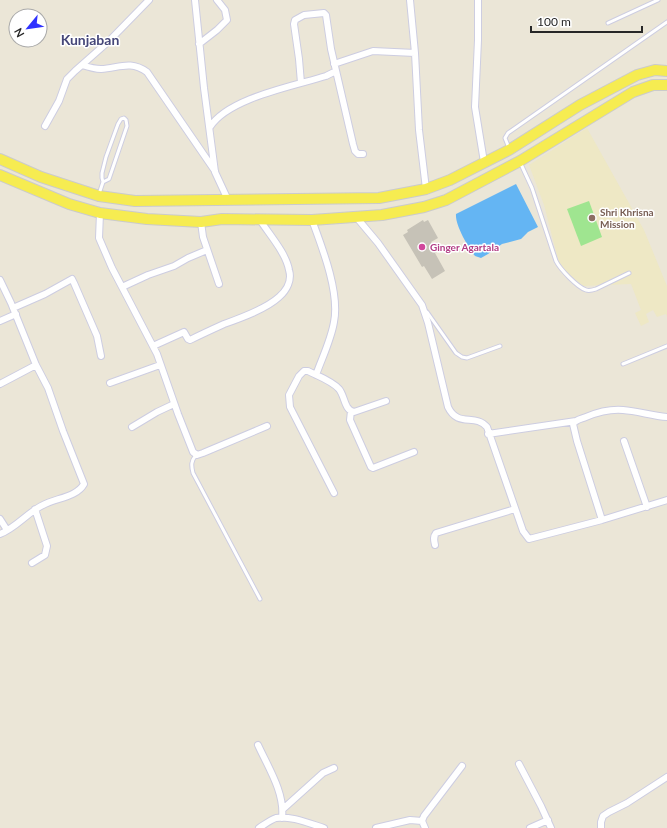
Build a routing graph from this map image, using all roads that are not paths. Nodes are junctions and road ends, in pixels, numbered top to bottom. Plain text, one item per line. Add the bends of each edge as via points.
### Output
1 (150, 0) edge
2 (195, 0) edge
3 (217, 0) edge
4 (410, 0) edge
5 (478, 0) edge
6 (658, 0) edge
7 (667, 22) edge
8 (608, 23) dead end
9 (199, 44) junction
10 (415, 52) junction
11 (334, 64) junction
12 (82, 65) junction
13 (667, 70) edge
14 (336, 71) junction
15 (301, 83) junction
16 (667, 84) edge
17 (580, 105) junction
18 (591, 118) junction
19 (45, 126) dead end
20 (210, 127) junction
21 (509, 150) junction
22 (363, 154) dead end
23 (0, 159) edge
24 (520, 161) junction
25 (484, 162) junction
26 (215, 172) junction
27 (0, 175) edge
28 (103, 182) junction
29 (426, 189) junction
30 (98, 196) junction
31 (228, 200) junction
32 (100, 213) junction
33 (357, 218) junction
34 (260, 220) junction
35 (312, 220) junction
36 (201, 222) junction
37 (207, 250) junction
38 (628, 273) dead end
39 (0, 281) edge
40 (219, 284) dead end
41 (122, 287) junction
42 (422, 306) junction
43 (14, 311) junction
44 (0, 321) edge
45 (153, 346) junction
46 (500, 346) dead end
47 (667, 346) edge
48 (101, 356) dead end
49 (622, 364) dead end
50 (36, 365) junction
51 (160, 365) junction
52 (316, 375) junction
53 (110, 383) dead end
54 (0, 384) edge
55 (386, 401) dead end
56 (174, 404) junction
57 (351, 412) junction
58 (667, 417) edge
59 (576, 420) junction
60 (267, 426) dead end
61 (132, 427) dead end
62 (488, 434) junction
63 (624, 441) dead end
64 (414, 452) dead end
65 (197, 455) junction
66 (334, 493) dead end
67 (667, 500) edge
68 (647, 507) junction
69 (35, 509) junction
70 (515, 509) junction
71 (0, 519) edge
72 (602, 520) junction
73 (7, 530) junction
74 (0, 534) edge
75 (435, 545) dead end
76 (32, 563) dead end
77 (260, 599) dead end
78 (258, 745) dead end
79 (519, 764) dead end
80 (462, 766) dead end
81 (334, 768) dead end
82 (667, 777) edge
83 (283, 808) junction
84 (282, 818) junction
85 (422, 820) junction
86 (548, 820) junction
87 (259, 828) edge
88 (324, 828) edge
89 (376, 828) edge
90 (425, 828) edge
91 (530, 828) edge
92 (551, 828) edge
93 (601, 828) edge

1 - 12 street
2 - 9 street
3 - 9 street via 225,10 227,20
4 - 10 street
5 - 25 street via 475,107
6 - 8 lane
7 - 21 lane via 508,133 505,138
9 - 20 street
10 - 11 street via 373,51
10 - 29 street via 418,130
11 - 14 street
11 - 15 street via 325,13 298,18 294,24
12 - 19 street via 67,79 60,101
12 - 26 street via 100,69 127,65 141,67 147,72
13 - 17 main road via 637,74
14 - 15 street
14 - 22 street via 355,151
15 - 20 street via 243,102 214,121
16 - 18 main road via 632,92
17 - 18 main road
17 - 21 main road
18 - 24 main road
20 - 26 street
21 - 25 main road
23 - 30 main road via 41,177
24 - 33 main road via 446,200 403,212
24 - 38 lane via 532,188 556,260 568,276 583,288 591,290
25 - 29 main road
26 - 31 street
27 - 32 main road via 70,204
28 - 28 lane via 102,173 106,158 118,124 124,118 127,126 109,179
28 - 30 lane
29 - 31 main road via 379,198
30 - 31 main road via 135,201
32 - 36 main road
32 - 41 street via 99,238
33 - 35 main road
33 - 42 street via 378,242
34 - 35 main road
34 - 36 main road via 222,219
34 - 45 street via 278,246 289,270 290,281 285,291 260,309 190,340 184,332
35 - 52 street via 326,259 335,305 335,321 330,340
36 - 37 street
37 - 40 street
37 - 41 street
39 - 43 street
41 - 45 street
42 - 46 lane via 456,353 462,357 467,358
42 - 62 street via 451,414 466,421 482,422 487,427
43 - 44 street
43 - 48 street via 72,279 97,336
43 - 50 street
45 - 51 street
47 - 49 lane
50 - 54 street
50 - 69 street via 48,388 84,484 76,492
51 - 53 street
51 - 56 street
52 - 57 street via 339,388
52 - 66 street via 308,371 301,373 289,395 290,407
55 - 57 street
56 - 61 street
56 - 65 street via 193,452
57 - 64 street via 350,420 371,467
58 - 59 street via 623,410 600,412
59 - 62 street
59 - 72 street via 573,431
60 - 65 street
62 - 70 street
63 - 68 street
65 - 77 lane via 192,459 193,473
67 - 68 street
68 - 72 street
69 - 73 street
69 - 76 street via 47,546 45,555
70 - 72 street via 529,540
70 - 75 street via 436,533
71 - 73 street
73 - 74 street
78 - 83 street
79 - 86 street
80 - 85 street
81 - 83 street via 323,773
82 - 93 street via 603,816
83 - 84 street
84 - 87 street
84 - 88 street
85 - 89 street via 410,820
85 - 90 street
86 - 91 street
86 - 92 street

